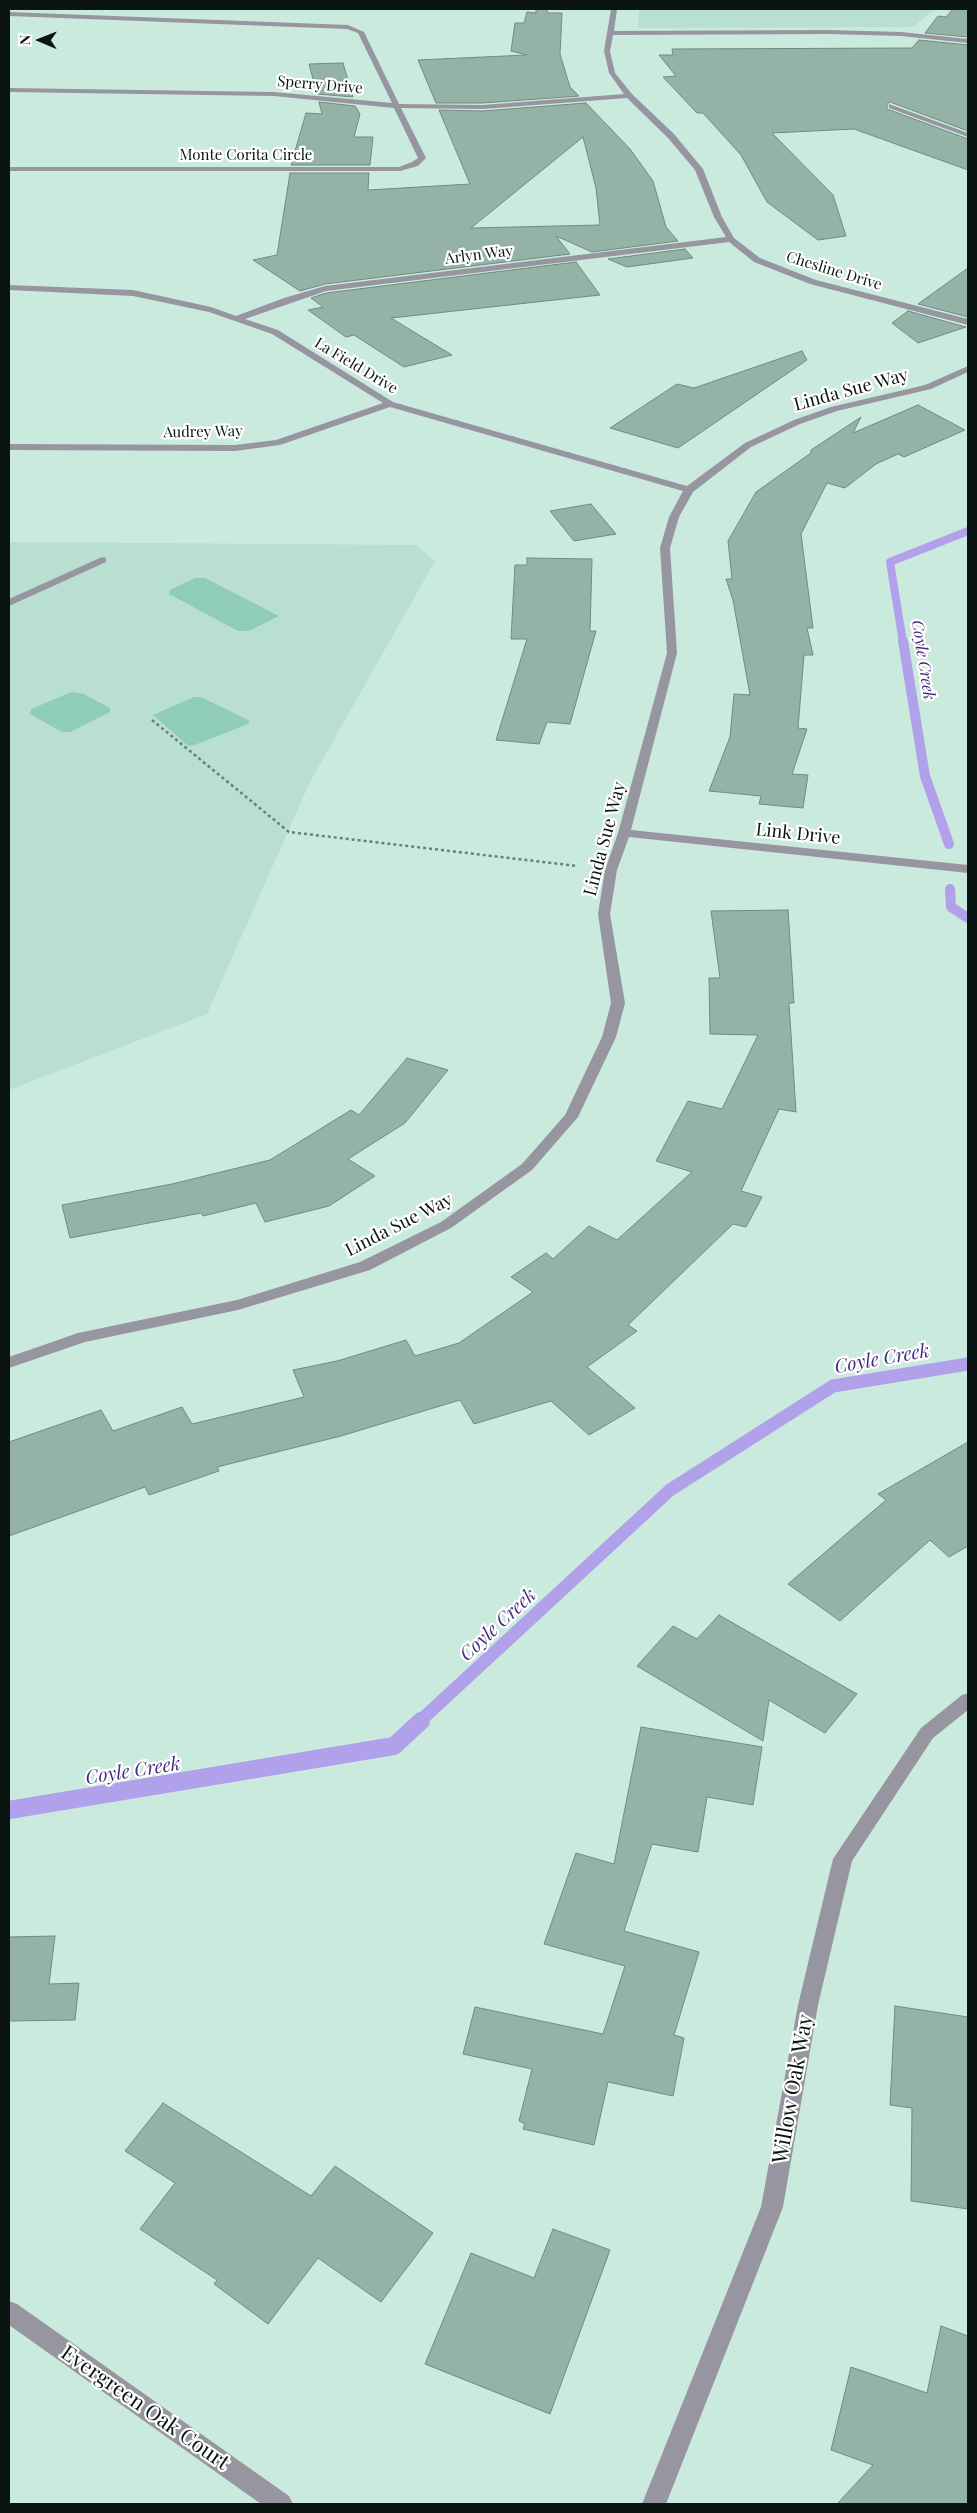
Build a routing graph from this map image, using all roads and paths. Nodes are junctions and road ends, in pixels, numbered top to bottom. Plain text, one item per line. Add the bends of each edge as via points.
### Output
1 (614, 9) edge
2 (9, 14) edge
3 (610, 33) junction
4 (968, 41) edge
5 (9, 90) edge
6 (629, 96) junction
7 (397, 106) junction
8 (892, 106) dead end
9 (968, 135) edge
10 (9, 169) edge
11 (731, 239) junction
12 (9, 287) edge
13 (236, 319) junction
14 (968, 322) edge
15 (968, 370) edge
16 (390, 404) junction
17 (9, 447) edge
18 (689, 490) junction
19 (102, 560) dead end
20 (9, 603) edge
21 (152, 720) dead end
22 (624, 833) junction
23 (577, 866) dead end
24 (968, 870) edge
25 (9, 1363) edge
26 (968, 1700) edge
27 (9, 2312) edge
28 (282, 2504) edge
29 (654, 2504) edge

1 - 3 street, Chesline Drive
2 - 7 street via 348,27 361,32
3 - 4 street via 901,34
3 - 6 street, Chesline Drive via 607,51 612,73
5 - 7 street, Sperry Drive via 274,94
6 - 7 street, Sperry Drive via 483,107
6 - 11 street, Chesline Drive via 672,136 699,169 718,217
7 - 10 street, Monte Corita Circle via 422,158 400,169
8 - 9 street
11 - 13 street, Arlyn Way via 325,289
11 - 14 street, Chesline Drive via 757,260 814,282
12 - 13 street, La Field Drive via 133,293 211,310
13 - 16 street, La Field Drive via 275,332
15 - 18 street, Linda Sue Way via 928,387 834,409 796,422 748,445
16 - 17 street, Audrey Way via 277,442 235,448
16 - 18 street, La Field Drive
18 - 22 street, Linda Sue Way via 674,517 665,548 672,653
19 - 20 street
21 - 23 path via 289,832
22 - 24 street, Link Drive
22 - 25 street, Linda Sue Way via 611,870 604,914 618,1003 609,1037 571,1117 527,1167 446,1225 365,1266 238,1305 83,1337
26 - 29 street, Willow Oak Way via 927,1733 843,1859 808,2005 772,2207
27 - 28 street, Evergreen Oak Court

